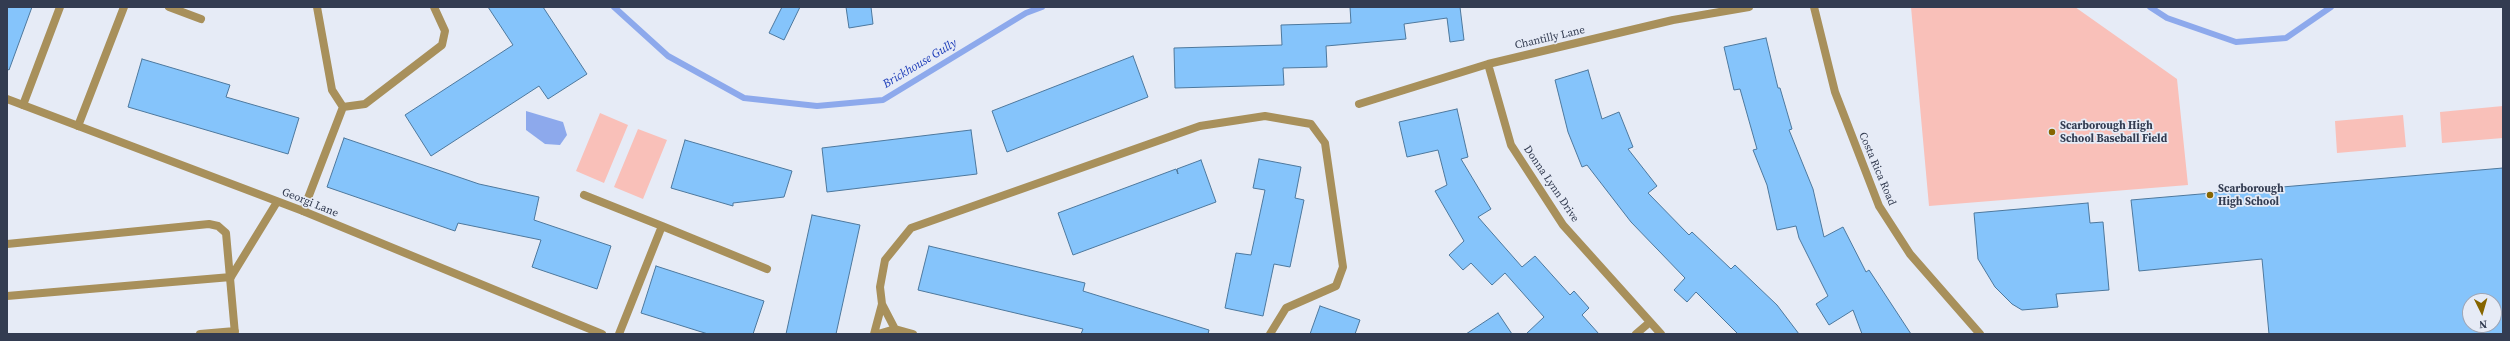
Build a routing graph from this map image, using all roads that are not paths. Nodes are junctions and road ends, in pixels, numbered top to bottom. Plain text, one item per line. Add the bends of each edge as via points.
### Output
1 (60, 7) edge
2 (124, 7) edge
3 (169, 7) edge
4 (317, 7) edge
5 (434, 7) edge
6 (1749, 7) edge
7 (1814, 7) edge
8 (201, 19) dead end
9 (1488, 64) junction
10 (7, 99) edge
11 (1359, 104) dead end
12 (23, 105) junction
13 (343, 107) junction
14 (78, 126) junction
15 (584, 195) dead end
16 (277, 202) junction
17 (303, 211) junction
18 (662, 226) junction
19 (7, 244) edge
20 (767, 268) dead end
21 (231, 276) junction
22 (7, 296) edge
23 (882, 304) junction
24 (1650, 322) junction
25 (895, 329) junction
26 (235, 332) edge
27 (200, 334) edge
28 (602, 334) edge
29 (619, 334) edge
30 (874, 334) edge
31 (878, 334) edge
32 (913, 334) edge
33 (1270, 334) edge
34 (1636, 334) edge
35 (1661, 334) edge
36 (1980, 334) edge

1 - 12 street
2 - 14 street
3 - 8 street
4 - 13 street via 332,90
5 - 13 street via 445,31 442,45 365,104
6 - 9 street, Chantilly Lane via 1673,20
7 - 36 street, Costa Rica Road via 1835,92 1879,206 1910,254
9 - 11 street, Chantilly Lane
9 - 24 street, Donna Lynn Drive via 1511,145 1563,225
10 - 12 street, Georgi Lane
12 - 14 street, Georgi Lane
13 - 17 street
14 - 16 street, Georgi Lane
15 - 18 street
16 - 17 street, Georgi Lane
16 - 21 street
17 - 28 street, Georgi Lane
18 - 20 street
18 - 29 street
19 - 21 street via 210,224 218,226 226,233
21 - 22 street
21 - 26 street
23 - 25 street
23 - 30 street
23 - 33 street via 880,287 885,260 911,228 1200,126 1265,116 1311,124 1325,143 1343,267 1336,286 1286,308
24 - 34 street
24 - 35 street, Donna Lynn Drive
25 - 31 street
25 - 32 street
26 - 27 street

